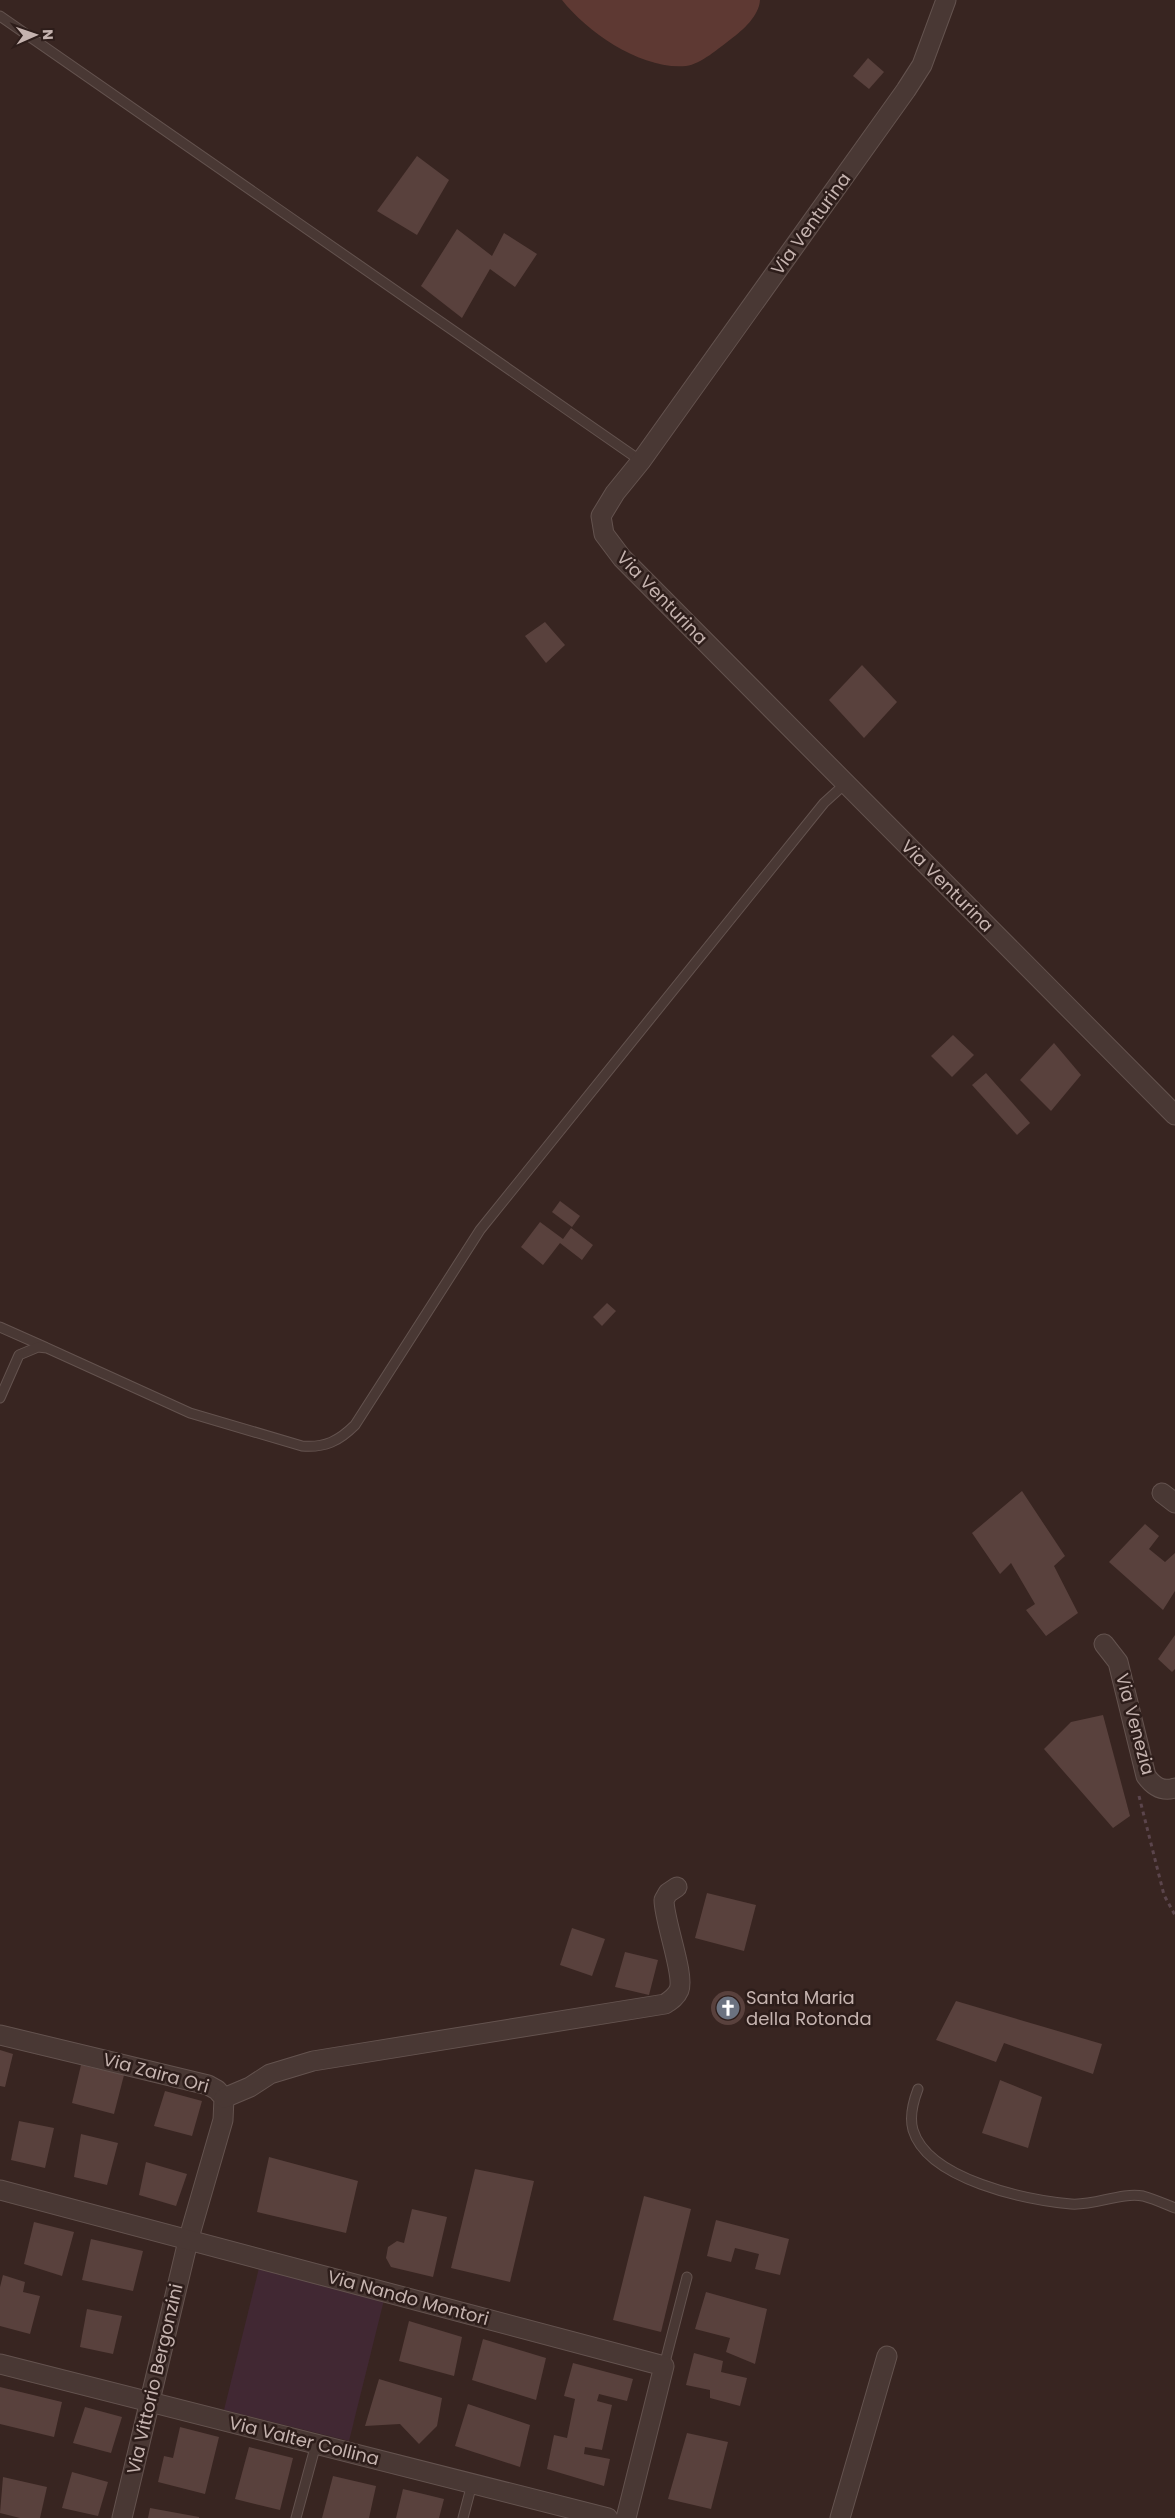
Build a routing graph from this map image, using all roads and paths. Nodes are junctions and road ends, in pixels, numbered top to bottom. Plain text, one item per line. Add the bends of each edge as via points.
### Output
1 (946, 0) edge
2 (0, 16) edge
3 (641, 461) junction
4 (846, 784) junction
5 (1175, 1115) edge
6 (0, 1327) edge
7 (47, 1348) junction
8 (0, 1398) edge
9 (1104, 1644) dead end
10 (1175, 1788) edge
11 (677, 1887) dead end
12 (0, 2034) edge
13 (918, 2089) dead end
14 (224, 2098) junction
15 (0, 2190) edge
16 (1175, 2208) edge
17 (188, 2241) junction
18 (687, 2277) dead end
19 (886, 2356) dead end
20 (0, 2364) edge
21 (664, 2366) junction
22 (150, 2402) junction
23 (316, 2444) junction
24 (472, 2484) junction
25 (122, 2518) edge
26 (296, 2518) edge
27 (463, 2518) edge
28 (608, 2518) edge
29 (626, 2518) edge
30 (840, 2518) edge

1 - 3 street, Via Venturina via 922,65 906,90
2 - 3 lane
3 - 4 street, Via Venturina via 601,516 604,534 622,558
4 - 5 street, Via Venturina
4 - 7 lane via 824,803 480,1230 355,1425 338,1440 317,1447 302,1446 190,1413
6 - 7 lane
7 - 8 lane via 38,1347 19,1355
9 - 10 street, Via Venezia via 1118,1662 1146,1776 1158,1788
11 - 14 street via 664,1900 680,1988 665,2004 312,2061 270,2074
12 - 14 street, Via Zaira Ori via 208,2085
13 - 16 lane via 912,2104 911,2120 920,2143 946,2167 983,2185 1032,2200 1074,2204 1142,2196
14 - 17 street, Via Zaira Ori via 223,2120
15 - 17 street, Via Nando Montori
17 - 21 street, Via Nando Montori
17 - 22 street, Via Vittorio Bergonzini
18 - 21 lane
19 - 30 street
20 - 22 street, Via Valter Collina
21 - 29 street
22 - 23 street, Via Valter Collina
22 - 25 street, Via Vittorio Bergonzini
23 - 24 street, Via Valter Collina
23 - 26 lane
24 - 27 lane
24 - 28 street, Via Valter Collina

